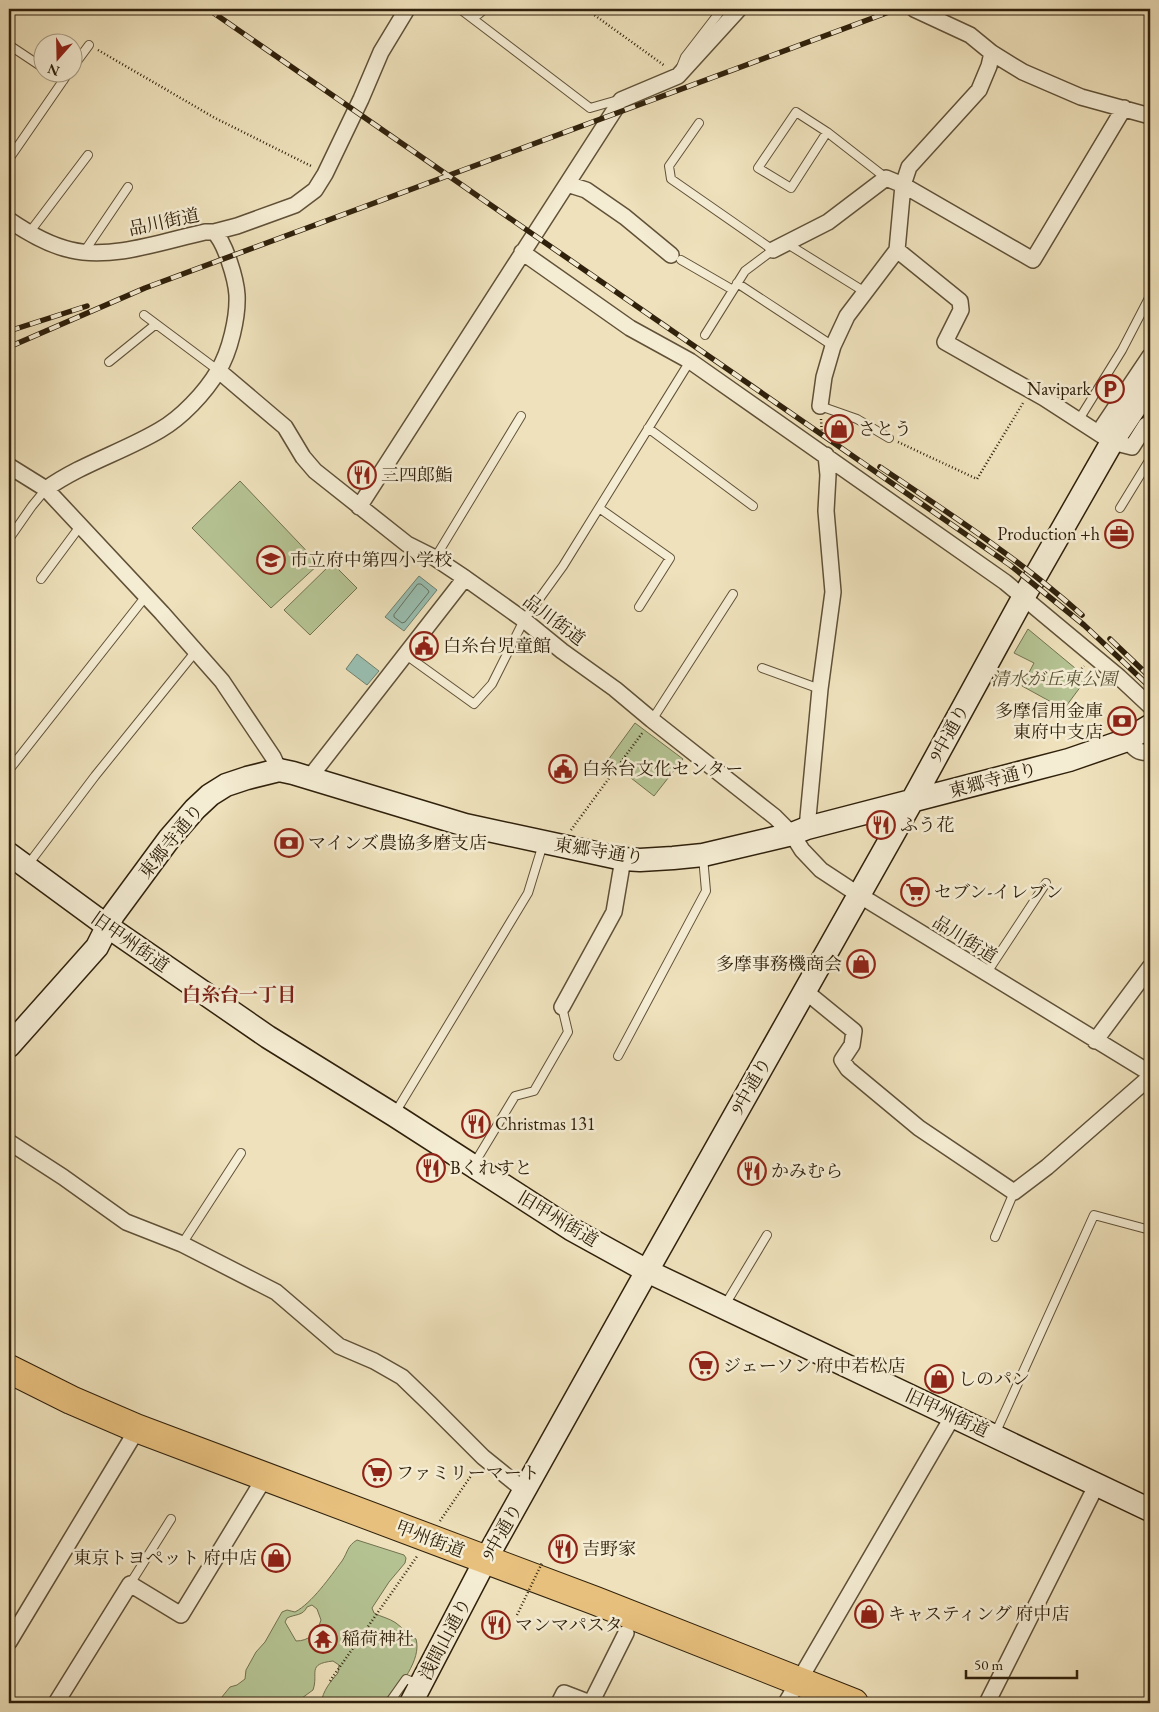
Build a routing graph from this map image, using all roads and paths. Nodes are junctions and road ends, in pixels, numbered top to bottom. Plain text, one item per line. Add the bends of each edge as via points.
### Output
1 (407, 9) edge
2 (460, 9) edge
3 (485, 9) edge
4 (586, 9) edge
5 (722, 9) edge
6 (739, 9) edge
7 (914, 9) edge
8 (474, 18) junction
9 (9, 45) edge
10 (89, 45) joint
11 (992, 53) junction
12 (82, 54) edge
13 (32, 61) edge
14 (678, 76) junction
15 (62, 82) edge
16 (621, 100) junction
17 (1124, 108) junction
18 (1150, 116) edge
19 (699, 123) dead end
20 (827, 132) junction
21 (88, 155) dead end
22 (9, 159) edge
23 (325, 174) junction
24 (886, 178) junction
25 (567, 184) junction
26 (903, 185) junction
27 (128, 187) dead end
28 (9, 220) edge
29 (214, 232) junction
30 (29, 233) junction
31 (780, 246) junction
32 (898, 250) junction
33 (84, 252) junction
34 (522, 252) junction
35 (676, 257) joint
36 (735, 286) junction
37 (865, 292) junction
38 (1150, 296) edge
39 (144, 315) dead end
40 (156, 324) junction
41 (705, 334) dead end
42 (833, 346) junction
43 (1150, 356) edge
44 (690, 361) junction
45 (109, 362) dead end
46 (219, 371) junction
47 (1150, 385) edge
48 (1030, 390) junction
49 (820, 406) junction
50 (521, 416) dead end
51 (1078, 421) junction
52 (1149, 424) edge
53 (648, 428) junction
54 (889, 438) joint
55 (1112, 442) junction
56 (826, 455) junction
57 (1150, 459) edge
58 (9, 466) edge
59 (46, 489) junction
60 (753, 506) dead end
61 (359, 507) junction
62 (599, 508) junction
63 (1120, 508) dead end
64 (81, 525) junction
65 (9, 539) edge
66 (435, 558) junction
67 (465, 578) junction
68 (41, 580) dead end
69 (733, 594) dead end
70 (146, 596) junction
71 (1023, 598) junction
72 (639, 608) dead end
73 (524, 620) junction
74 (196, 652) junction
75 (406, 655) junction
76 (1084, 666) dead end
77 (762, 668) dead end
78 (1075, 677) dead end
79 (820, 690) junction
80 (1150, 706) edge
81 (652, 720) junction
82 (1150, 726) edge
83 (1127, 740) junction
84 (1150, 752) edge
85 (9, 770) edge
86 (279, 770) junction
87 (310, 777) junction
88 (912, 801) junction
89 (799, 831) junction
90 (552, 844) junction
91 (703, 854) junction
92 (623, 858) junction
93 (18, 860) edge
94 (1046, 883) dead end
95 (859, 895) junction
96 (107, 926) junction
97 (1150, 967) edge
98 (986, 974) junction
99 (805, 991) junction
100 (562, 1007) joint
101 (1095, 1041) junction
102 (9, 1046) edge
103 (618, 1056) dead end
104 (1150, 1073) edge
105 (1150, 1077) edge
106 (394, 1115) junction
107 (9, 1142) edge
108 (241, 1153) dead end
109 (473, 1166) junction
110 (1014, 1192) junction
111 (1150, 1230) edge
112 (767, 1235) dead end
113 (995, 1237) dead end
114 (182, 1244) junction
115 (647, 1271) junction
116 (724, 1307) junction
117 (9, 1369) edge
118 (9, 1384) edge
119 (953, 1416) junction
120 (994, 1435) junction
121 (132, 1438) junction
122 (483, 1458) junction
123 (1097, 1484) junction
124 (259, 1487) junction
125 (525, 1491) junction
126 (1150, 1510) edge
127 (171, 1519) dead end
128 (424, 1544) junction
129 (542, 1564) dead end
130 (482, 1567) junction
131 (130, 1584) junction
132 (517, 1615) dead end
133 (626, 1633) junction
134 (9, 1642) edge
135 (330, 1681) dead end
136 (416, 1694) edge
137 (797, 1696) edge
138 (56, 1703) edge
139 (389, 1703) edge
140 (559, 1703) edge
141 (590, 1703) edge
142 (854, 1703) edge
143 (987, 1703) edge

1 - 23 street via 381,52
2 - 8 lane
3 - 8 lane
4 - 14 path
5 - 14 lane via 685,57
6 - 14 street
7 - 11 street via 970,35
8 - 16 lane via 590,108
9 - 13 lane
10 - 12 lane
10 - 23 path via 215,118
11 - 17 street via 1023,72 1081,97
11 - 26 street via 979,90 909,167
14 - 16 street
15 - 22 lane
16 - 25 street
17 - 18 street
17 - 26 street via 1033,260
19 - 31 lane via 669,166 671,178
20 - 20 lane via 796,112 758,168 791,188
20 - 24 lane
21 - 30 lane
23 - 29 street via 315,190 295,206
24 - 26 street
24 - 31 street via 828,222
25 - 34 street
25 - 35 street via 586,190
26 - 32 street
27 - 33 lane
28 - 30 street, 品川街道
29 - 33 street, 品川街道 via 131,249
29 - 46 street, 品川街道 via 219,236 234,278 237,300 233,333
30 - 33 street, 品川街道 via 47,242
31 - 36 lane via 745,271
31 - 37 lane
32 - 37 street
32 - 48 street via 960,301 961,310 945,342
34 - 44 street via 630,328
34 - 61 street
35 - 36 lane
36 - 41 lane
36 - 42 lane
37 - 42 street via 847,316
38 - 51 lane via 1122,350
39 - 40 lane
40 - 45 lane
40 - 46 lane
42 - 49 street
43 - 55 street via 1103,426
44 - 53 lane
44 - 56 street
46 - 59 street via 172,423 90,463
46 - 61 street, 品川街道 via 285,427 315,471
47 - 55 street
48 - 51 street
48 - 54 path via 978,479
49 - 54 lane via 857,419
49 - 56 path via 821,435
50 - 66 lane
51 - 55 street
52 - 55 street via 1132,447
53 - 60 lane
53 - 62 lane
55 - 71 street, 9中通り
56 - 71 street
56 - 79 street via 826,511 833,592
57 - 63 lane
58 - 59 street
59 - 64 street
59 - 65 lane
61 - 66 street, 品川街道 via 408,544
62 - 72 lane via 670,558
62 - 73 lane
64 - 68 lane
64 - 70 street
66 - 67 street, 品川街道
67 - 73 street, 品川街道
67 - 75 street
69 - 81 lane
70 - 74 street
70 - 85 lane
71 - 80 street
71 - 88 street, 9中通り
73 - 75 lane via 492,684 474,704
73 - 81 street, 品川街道
74 - 86 street via 222,681
74 - 93 lane via 95,776
75 - 87 street
76 - 78 path
77 - 79 lane
79 - 89 street
81 - 89 street, 品川街道
81 - 90 path
82 - 83 street, 東郷寺通り
83 - 84 street via 1138,751
83 - 88 street, 東郷寺通り via 1069,760
86 - 87 street, 東郷寺通り
86 - 96 street, 東郷寺通り via 226,786 200,804 169,839
87 - 90 street, 東郷寺通り via 465,825
88 - 89 street, 東郷寺通り
88 - 95 street, 9中通り
89 - 91 street, 東郷寺通り
89 - 95 street, 品川街道 via 802,850 821,870
90 - 92 street, 東郷寺通り
90 - 106 lane via 528,893
91 - 92 street, 東郷寺通り via 657,859
91 - 103 lane via 706,891
92 - 100 street via 614,912
93 - 96 street, 旧甲州街道
94 - 98 lane
95 - 98 street, 品川街道
95 - 99 street, 9中通り
96 - 102 street, 東郷寺通り via 97,948
96 - 106 street, 旧甲州街道 via 268,1037
97 - 101 street
98 - 101 street, 品川街道
99 - 110 street via 854,1031 852,1044 842,1060 848,1070 919,1128
99 - 115 street, 9中通り
100 - 109 lane via 568,1032 534,1091 515,1096
101 - 104 street, 品川街道
105 - 110 street
106 - 109 street, 旧甲州街道
107 - 114 street via 126,1222
108 - 114 lane
109 - 115 street, 旧甲州街道
110 - 113 lane
111 - 120 lane via 1094,1215
112 - 116 lane
114 - 122 street via 276,1292 339,1346 374,1360 402,1377
115 - 116 street, 旧甲州街道
115 - 125 street, 9中通り
116 - 119 street, 旧甲州街道
117 - 128 highway, 甲州街道 via 136,1428
118 - 121 highway, 甲州街道 via 46,1403
119 - 120 street, 旧甲州街道
119 - 137 street
120 - 123 street, 旧甲州街道
121 - 124 highway, 甲州街道
121 - 134 street
122 - 125 street
122 - 128 path
123 - 126 street, 旧甲州街道
123 - 143 street
124 - 128 highway, 甲州街道
124 - 131 street via 181,1616
125 - 130 street, 9中通り
127 - 131 lane
128 - 130 highway, 甲州街道
128 - 135 path
129 - 132 path, bridge
130 - 133 highway, 甲州街道
130 - 136 street, 浅間山通り
130 - 137 highway, 甲州街道 via 596,1601
131 - 138 street
133 - 137 highway, 甲州街道
133 - 141 street
136 - 139 lane via 406,1679
137 - 142 highway, 甲州街道
140 - 141 street via 564,1693

